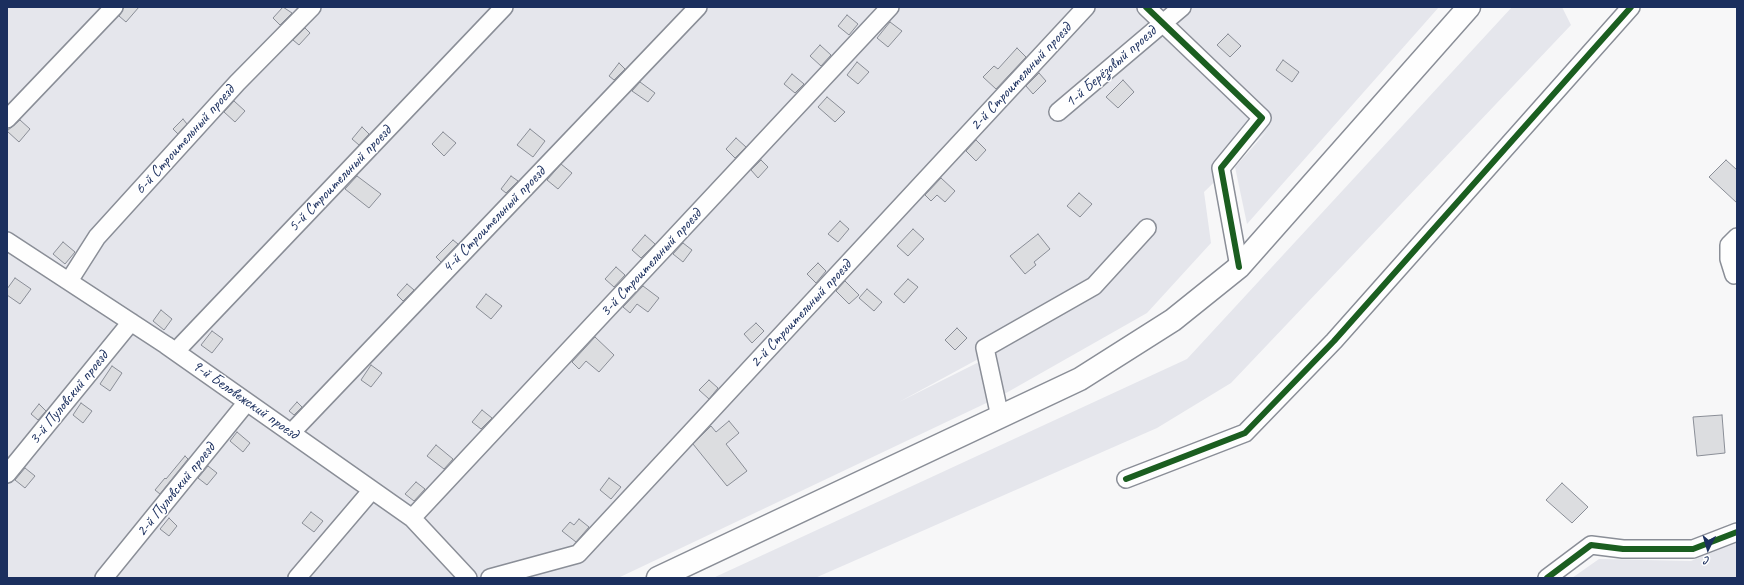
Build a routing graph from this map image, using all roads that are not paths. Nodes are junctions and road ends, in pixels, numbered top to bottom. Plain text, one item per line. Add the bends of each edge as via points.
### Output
1 (114, 7) edge
2 (312, 7) edge
3 (504, 7) edge
4 (698, 7) edge
5 (890, 7) edge
6 (1086, 7) edge
7 (1146, 7) edge
8 (1182, 7) edge
9 (1469, 7) edge
10 (1631, 7) edge
11 (1162, 23) junction
12 (1058, 112) dead end
13 (7, 119) edge
14 (1147, 228) dead end
15 (1737, 237) edge
16 (8, 244) edge
17 (1239, 267) junction
18 (1734, 275) dead end
19 (69, 281) junction
20 (131, 322) junction
21 (176, 352) junction
22 (247, 402) junction
23 (1000, 417) junction
24 (291, 433) junction
25 (7, 474) edge
26 (1126, 478) dead end
27 (372, 490) junction
28 (412, 518) junction
29 (1737, 532) edge
30 (104, 578) edge
31 (297, 578) edge
32 (468, 578) edge
33 (490, 578) edge
34 (658, 578) edge
35 (1547, 578) edge

1 - 13 street
2 - 19 street, 6-й Строительный проезд via 237,83 97,237
3 - 21 street, 5-й Строительный проезд
4 - 24 street, 4-й Строительный проезд
5 - 28 street, 3-й Строительный проезд
6 - 33 street, 2-й Строительный проезд via 578,554
7 - 11 street
8 - 11 street, 1-й Берёзовый проезд
9 - 17 main road
10 - 26 street via 1334,341 1245,433
11 - 12 street, 1-й Берёзовый проезд
11 - 17 street via 1262,118 1221,168
14 - 23 street via 1094,286 985,348
15 - 18 street via 1729,245 1729,259
16 - 19 street, 9-й Беловежский проезд
17 - 23 main road via 1172,320 1080,380
19 - 20 street, 9-й Беловежский проезд
20 - 21 street, 9-й Беловежский проезд
20 - 25 street, 3-й Пуловский проезд
21 - 22 street, 9-й Беловежский проезд
22 - 24 street, 9-й Беловежский проезд
22 - 30 street, 2-й Пуловский проезд
23 - 34 main road
24 - 27 street, 9-й Беловежский проезд
27 - 28 street, 9-й Беловежский проезд
27 - 31 street
28 - 32 street, 9-й Беловежский проезд
29 - 35 street via 1693,549 1623,549 1591,545

